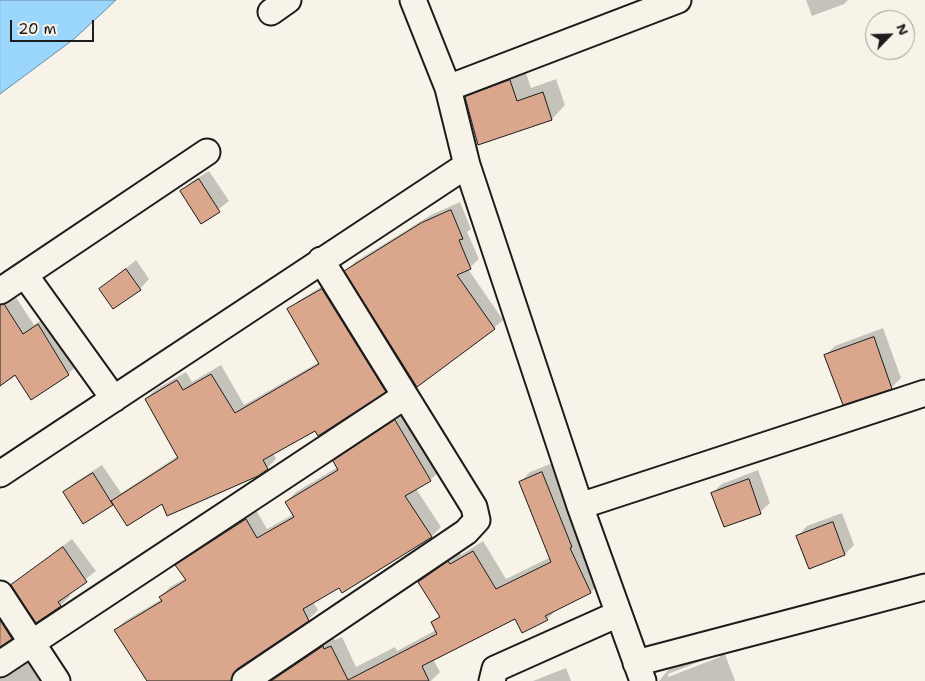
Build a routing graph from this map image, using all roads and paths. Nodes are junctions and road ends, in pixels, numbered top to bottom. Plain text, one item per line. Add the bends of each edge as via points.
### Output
1 (413, 0) edge
2 (678, 0) edge
3 (448, 88) junction
4 (207, 152) dead end
5 (467, 165) junction
6 (321, 260) junction
7 (25, 275) junction
8 (0, 291) edge
9 (925, 393) edge
10 (405, 396) junction
11 (114, 399) junction
12 (0, 474) edge
13 (580, 506) junction
14 (925, 586) edge
15 (0, 594) edge
16 (618, 614) junction
17 (33, 643) junction
18 (0, 664) edge
19 (640, 672) edge
20 (58, 681) edge
21 (245, 681) edge
22 (492, 681) edge

1 - 3 street
2 - 3 street
3 - 5 street
4 - 7 street
5 - 6 street
5 - 13 street
6 - 10 street
6 - 11 street
7 - 8 street
7 - 11 street
9 - 13 street
10 - 17 street
10 - 21 street via 474,507 476,520 466,532
11 - 12 street
13 - 16 street
14 - 19 street
15 - 17 street
16 - 19 street
16 - 22 street via 495,670
17 - 18 street
17 - 20 street

